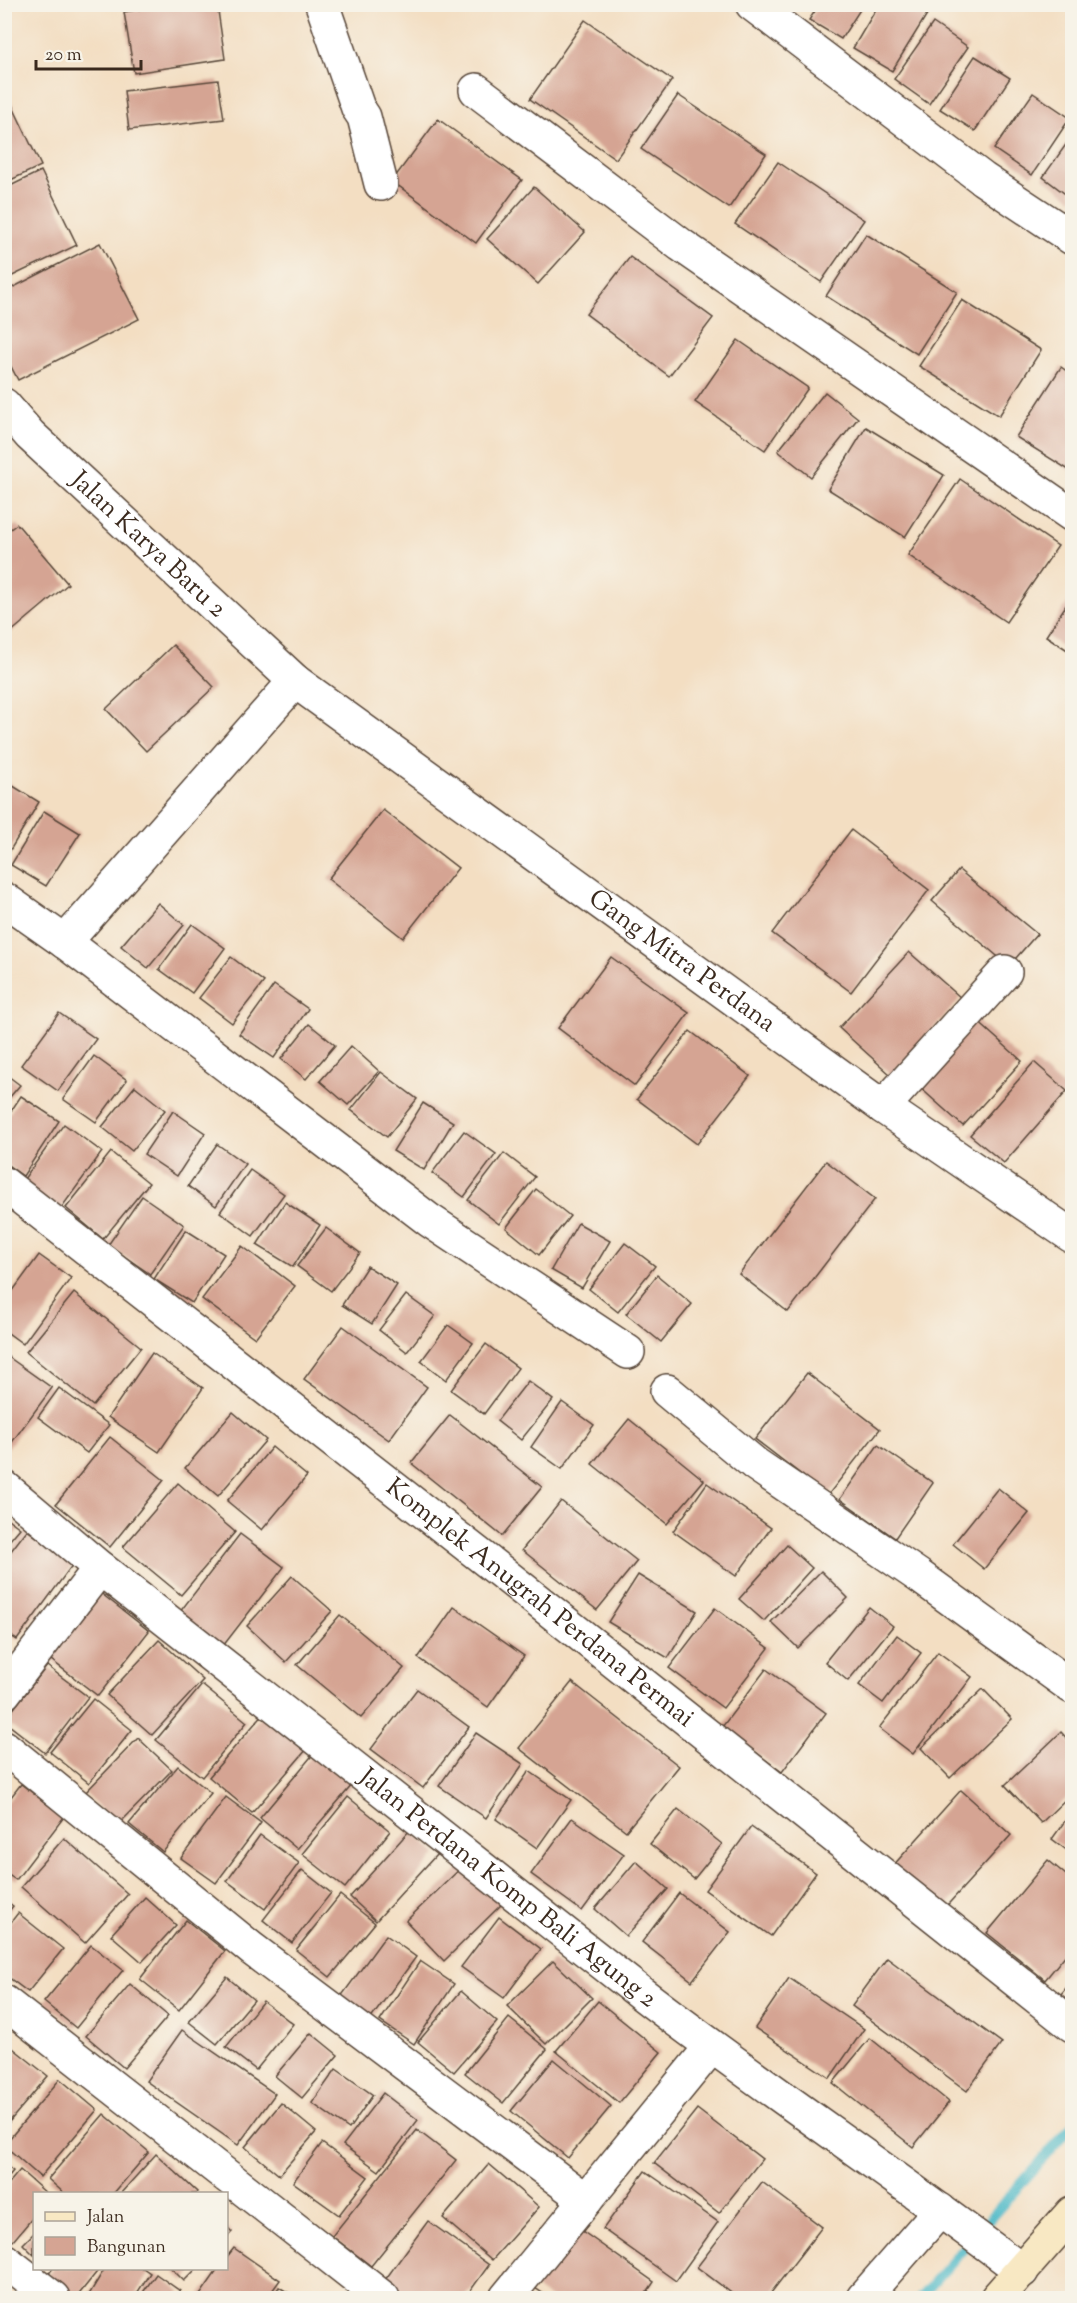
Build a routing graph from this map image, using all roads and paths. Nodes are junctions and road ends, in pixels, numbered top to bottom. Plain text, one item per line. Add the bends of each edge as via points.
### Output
1 (322, 4) edge
2 (752, 4) edge
3 (476, 90) dead end
4 (381, 184) dead end
5 (1072, 238) edge
6 (4, 405) edge
7 (1072, 515) edge
8 (295, 681) junction
9 (4, 899) edge
10 (65, 942) junction
11 (1005, 972) dead end
12 (883, 1107) junction
13 (4, 1184) edge
14 (1072, 1236) edge
15 (628, 1352) dead end
16 (667, 1391) dead end
17 (4, 1487) edge
18 (100, 1568) junction
19 (1072, 1687) edge
20 (4, 1693) edge
21 (4, 1747) edge
22 (4, 2002) edge
23 (1072, 2025) edge
24 (711, 2047) junction
25 (586, 2200) junction
26 (1072, 2212) edge
27 (945, 2213) junction
28 (4, 2260) edge
29 (1012, 2264) junction
30 (53, 2298) edge
31 (383, 2298) edge
32 (506, 2298) edge
33 (863, 2298) edge
34 (997, 2298) edge

1 - 4 street via 364,117
2 - 5 street via 983,179
3 - 7 street via 681,245
6 - 8 street, Jalan Karya Baru 2 via 30,435
8 - 10 street
8 - 12 street, Gang Mitra Perdana
9 - 10 street
10 - 15 street via 429,1220
11 - 12 street
12 - 14 street, Gang Mitra Perdana
13 - 23 street, Komplek Anugrah Perdana Permai via 510,1578
16 - 19 street via 755,1464
17 - 18 street, Jalan Perdana Komp Bali Agung 2
18 - 20 street
18 - 24 street, Jalan Perdana Komp Bali Agung 2
21 - 25 street via 252,1949
22 - 31 street
24 - 25 street
24 - 27 street, Jalan Perdana Komp Bali Agung 2
25 - 32 street
26 - 29 street
27 - 29 street, Jalan Perdana Komp Bali Agung 2
27 - 33 street
28 - 30 street
29 - 34 street

